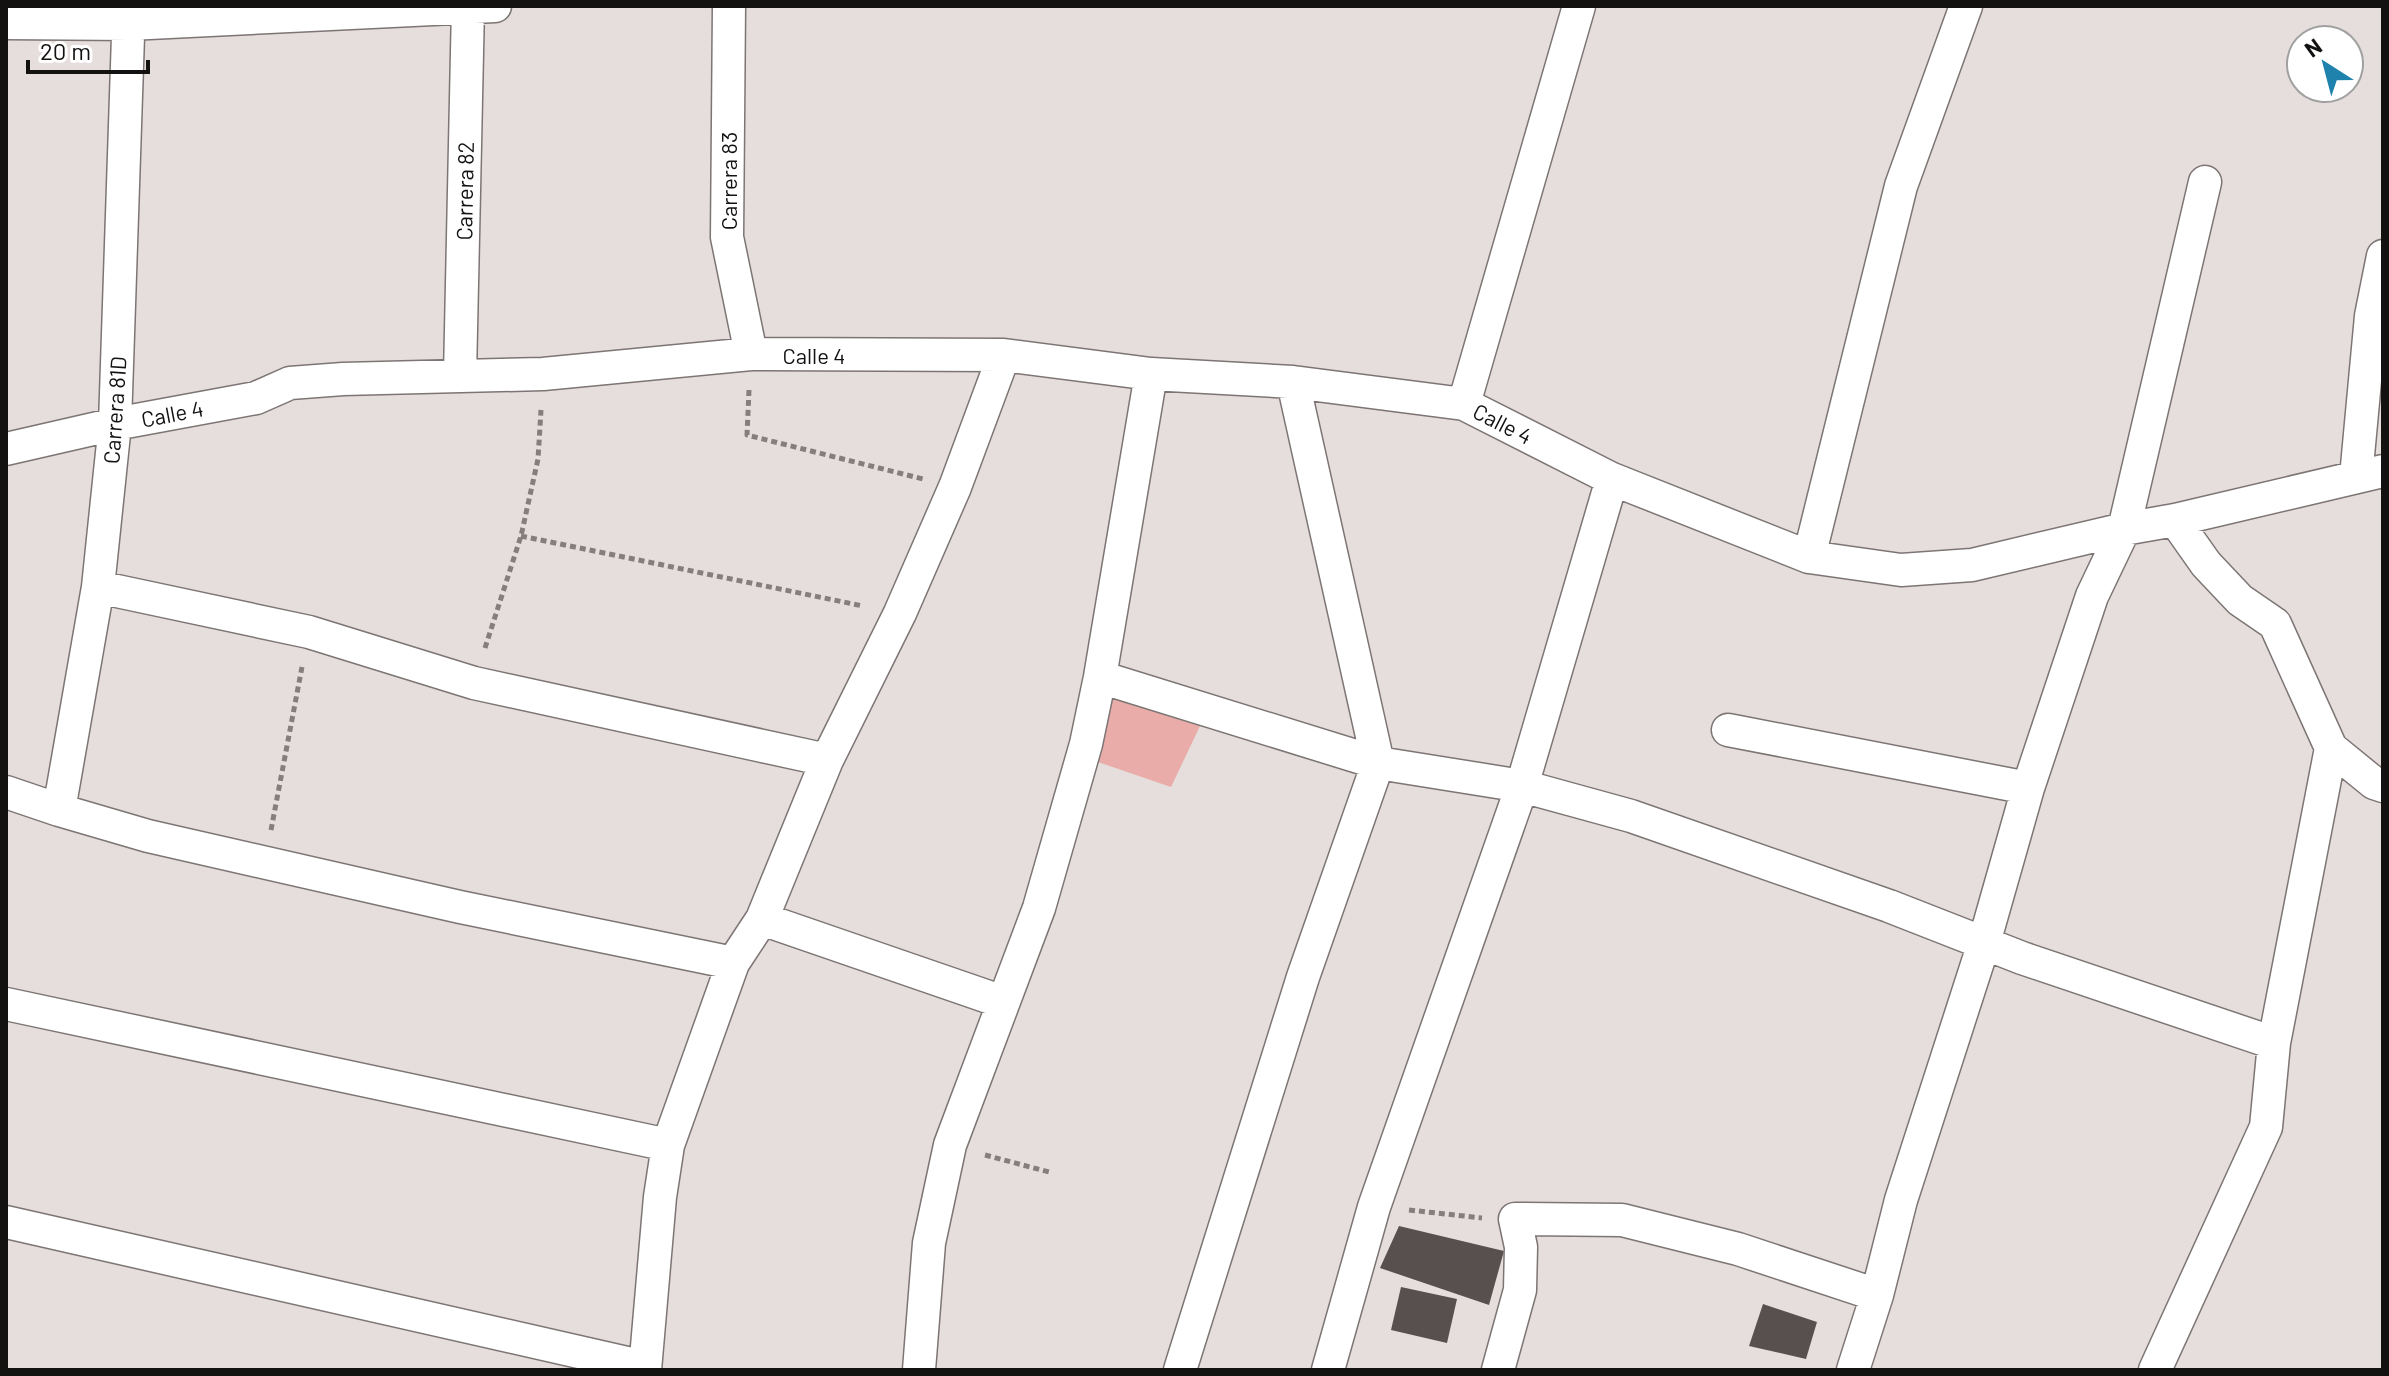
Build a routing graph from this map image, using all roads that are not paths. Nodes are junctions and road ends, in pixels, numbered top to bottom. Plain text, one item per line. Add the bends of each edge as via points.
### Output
1 (477, 6) edge
2 (729, 6) edge
3 (1579, 6) edge
4 (1966, 6) edge
5 (129, 15) edge
6 (6, 23) edge
7 (2205, 182) dead end
8 (2383, 256) edge
9 (751, 354) junction
10 (1004, 355) junction
11 (1151, 374) junction
12 (460, 376) junction
13 (1293, 382) junction
14 (1464, 404) junction
15 (115, 424) junction
16 (6, 449) edge
17 (2370, 474) edge
18 (1612, 479) junction
19 (2175, 520) junction
20 (2124, 529) junction
21 (1809, 557) junction
22 (98, 587) junction
23 (1100, 677) junction
24 (1728, 730) dead end
25 (2331, 748) junction
26 (827, 760) junction
27 (1378, 763) junction
28 (1522, 786) junction
29 (2383, 786) edge
30 (2028, 788) junction
31 (6, 792) edge
32 (59, 810) junction
33 (762, 919) junction
34 (1984, 943) junction
35 (733, 963) junction
36 (1003, 1002) junction
37 (6, 1004) edge
38 (2274, 1043) junction
39 (668, 1145) junction
40 (6, 1222) edge
41 (1877, 1295) junction
42 (645, 1368) edge
43 (919, 1370) edge
44 (1180, 1370) edge
45 (1328, 1370) edge
46 (1498, 1370) edge
47 (1853, 1370) edge
48 (2155, 1370) edge

1 - 5 street
1 - 12 street, Carrera 82
2 - 9 street, Carrera 83 via 727,237
3 - 14 street
4 - 21 street via 1901,186
5 - 6 street
5 - 15 street, Carrera 81D
7 - 20 street
8 - 17 street via 2371,316
9 - 10 street, Calle 4
9 - 12 street, Calle 4 via 543,374
10 - 11 street, Calle 4
10 - 26 street via 900,613
11 - 13 street, Calle 4
11 - 23 street
12 - 15 street, Calle 4 via 290,383 256,398
13 - 14 street, Calle 4
13 - 27 street
14 - 18 street, Calle 4
15 - 16 street, Calle 4
15 - 22 street, Carrera 81D
17 - 19 street, Calle 4
18 - 21 street, Calle 4
18 - 28 street
19 - 20 street, Calle 4
19 - 25 street via 2240,600 2275,624
20 - 21 street, Calle 4 via 1972,565 1901,570
20 - 30 street via 2092,596
22 - 26 street via 309,632 474,683
22 - 32 street, Carrera 81D
23 - 27 street
23 - 36 street via 1039,908
24 - 30 street
25 - 29 street
25 - 38 street
26 - 33 street
27 - 28 street
27 - 44 street via 1303,977
28 - 34 street via 1631,816
28 - 45 street via 1374,1207
30 - 34 street
31 - 32 street
32 - 35 street via 265,863
33 - 35 street
33 - 36 street
34 - 38 street
34 - 41 street via 1901,1200
35 - 39 street
36 - 43 street via 950,1145 929,1243
37 - 39 street
38 - 48 street via 2266,1127
39 - 42 street
40 - 42 street
41 - 46 street via 1738,1249 1622,1220 1515,1219 1521,1247 1520,1290
41 - 47 street

